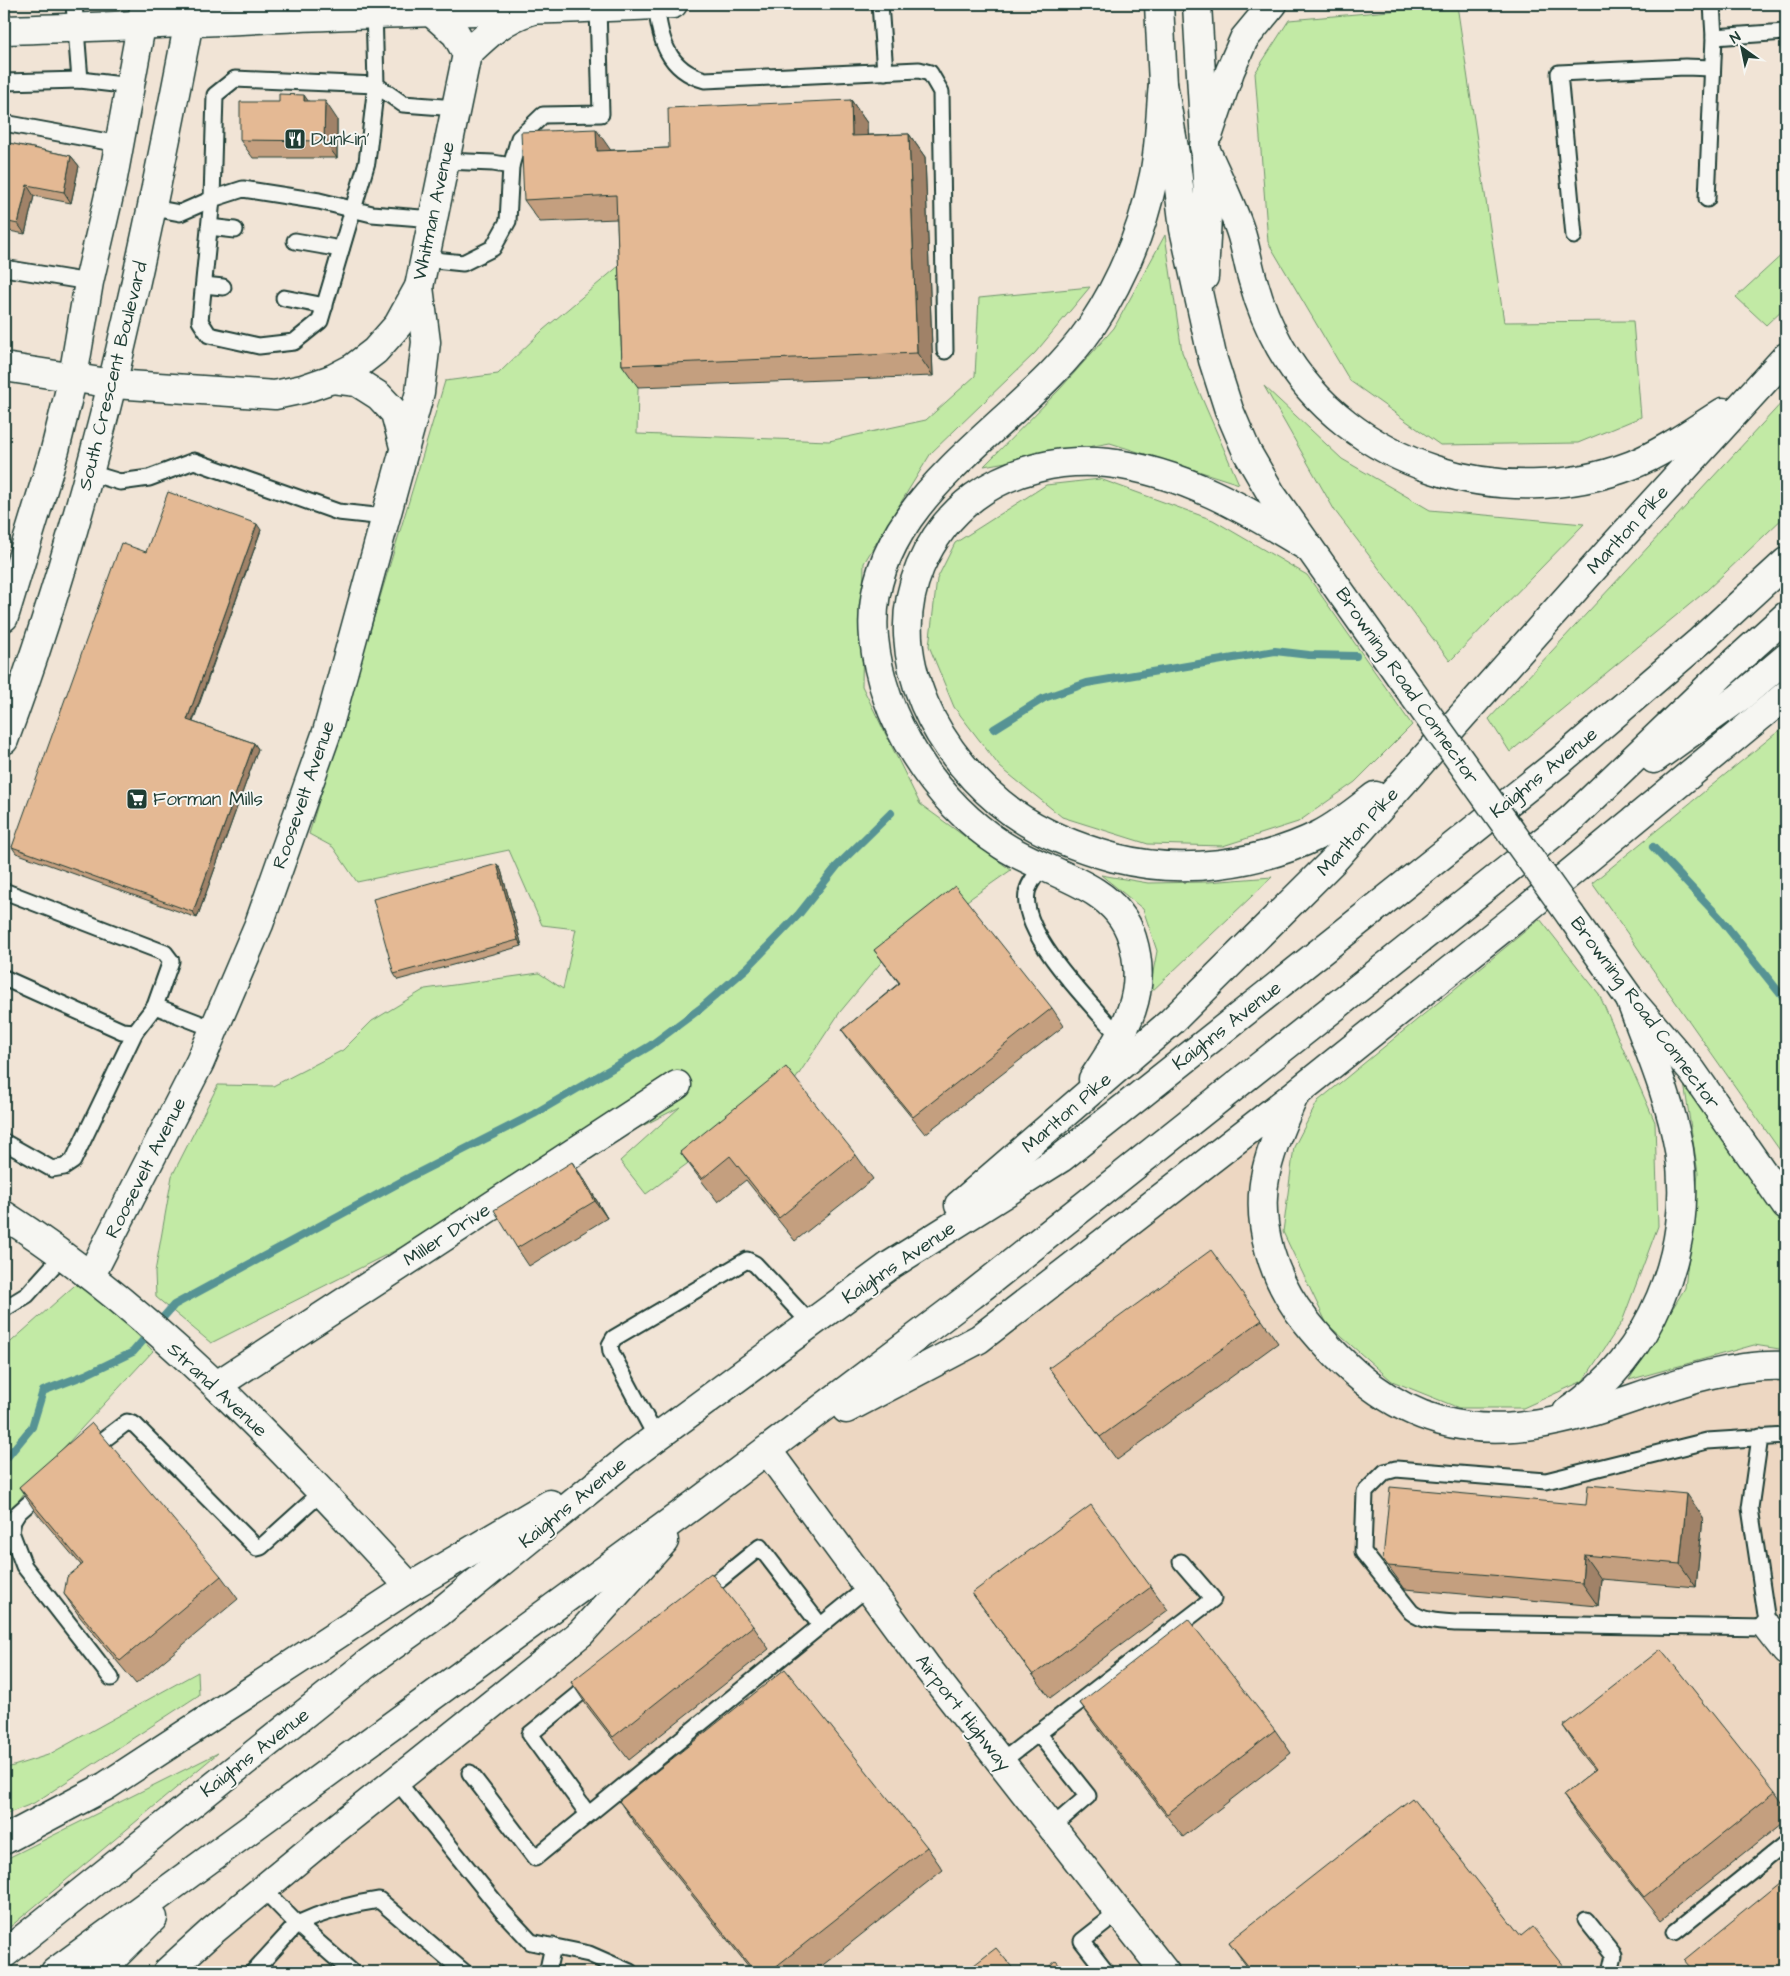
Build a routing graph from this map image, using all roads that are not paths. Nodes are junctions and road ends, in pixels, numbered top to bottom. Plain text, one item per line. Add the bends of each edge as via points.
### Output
1 (664, 4) edge
2 (880, 4) edge
3 (1159, 4) edge
4 (1197, 4) edge
5 (1273, 4) edge
6 (1712, 4) edge
7 (598, 7) junction
8 (374, 9) edge
9 (530, 11) junction
10 (190, 12) edge
11 (431, 12) junction
12 (144, 14) edge
13 (75, 16) edge
14 (4, 30) edge
15 (1786, 32) edge
16 (1714, 36) junction
17 (468, 54) junction
18 (1712, 68) junction
19 (885, 72) junction
20 (80, 80) junction
21 (4, 82) edge
22 (1163, 84) junction
23 (376, 85) junction
24 (131, 86) junction
25 (456, 108) junction
26 (4, 123) edge
27 (120, 144) junction
28 (1204, 146) junction
29 (445, 162) junction
30 (511, 166) junction
31 (1707, 198) dead end
32 (212, 199) junction
33 (153, 208) junction
34 (352, 209) junction
35 (433, 218) junction
36 (209, 227) junction
37 (234, 230) dead end
38 (1574, 236) dead end
39 (295, 241) dead end
40 (341, 249) junction
41 (425, 259) junction
42 (4, 268) edge
43 (90, 282) junction
44 (204, 285) junction
45 (223, 287) dead end
46 (419, 287) junction
47 (284, 298) dead end
48 (324, 306) junction
49 (1202, 309) junction
50 (945, 351) dead end
51 (1786, 357) edge
52 (4, 367) edge
53 (73, 377) junction
54 (332, 379) junction
55 (114, 384) junction
56 (1752, 394) junction
57 (404, 447) junction
58 (90, 473) junction
59 (386, 516) junction
60 (1309, 548) junction
61 (1786, 562) edge
62 (8, 590) edge
63 (1786, 616) edge
64 (4, 617) edge
65 (1786, 658) edge
66 (1786, 696) edge
67 (4, 740) edge
68 (1422, 761) junction
69 (1570, 820) junction
70 (1042, 866) junction
71 (4, 891) edge
72 (4, 978) edge
73 (1630, 999) junction
74 (155, 1006) junction
75 (214, 1029) junction
76 (136, 1032) junction
77 (1120, 1037) junction
78 (677, 1085) dead end
79 (1294, 1095) junction
80 (1074, 1108) junction
81 (4, 1142) edge
82 (1786, 1206) edge
83 (4, 1215) edge
84 (63, 1254) junction
85 (889, 1266) junction
86 (91, 1275) junction
87 (4, 1308) edge
88 (811, 1324) junction
89 (1786, 1366) edge
90 (216, 1385) junction
91 (1554, 1421) junction
92 (1786, 1436) edge
93 (656, 1437) junction
94 (1760, 1438) junction
95 (767, 1450) junction
96 (631, 1456) junction
97 (80, 1458) edge
98 (59, 1477) edge
99 (322, 1492) junction
100 (702, 1499) junction
101 (1181, 1562) dead end
102 (868, 1587) junction
103 (410, 1588) junction
104 (694, 1601) edge
105 (820, 1625) junction
106 (1768, 1628) junction
107 (1786, 1651) edge
108 (604, 1674) edge
109 (111, 1678) edge
110 (1038, 1733) junction
111 (1001, 1762) junction
112 (470, 1773) dead end
113 (396, 1780) junction
114 (588, 1814) junction
115 (1052, 1827) junction
116 (4, 1840) edge
117 (1786, 1842) edge
118 (213, 1859) junction
119 (263, 1889) junction
120 (1119, 1912) junction
121 (1586, 1920) dead end
122 (296, 1924) junction
123 (1675, 1932) dead end
124 (553, 1946) junction
125 (4, 1954) edge
126 (55, 1972) edge
127 (99, 1972) edge
128 (166, 1972) edge
129 (253, 1972) edge
130 (352, 1972) edge
131 (464, 1972) edge
132 (545, 1972) edge
133 (630, 1972) edge
134 (1106, 1972) edge
135 (1165, 1972) edge
136 (1610, 1972) edge

1 - 7 main road
1 - 19 lane via 659,31 676,64 691,76 705,80
2 - 19 lane
3 - 22 main road, Browning Road Connector
4 - 28 main road, Browning Road Connector
5 - 28 main road via 1244,39
6 - 16 lane
7 - 9 main road
7 - 30 lane via 601,114 544,114 519,138
8 - 10 main road
8 - 11 main road
8 - 23 lane
9 - 11 main road
9 - 17 main road via 512,16 491,30
10 - 12 main road
10 - 33 main road, South Crescent Boulevard
11 - 17 main road via 456,34
12 - 13 main road
12 - 24 main road, South Crescent Boulevard
13 - 14 main road
13 - 20 lane
15 - 16 lane
16 - 18 lane
17 - 25 main road, Whitman Avenue
18 - 31 lane
18 - 38 lane via 1559,73
19 - 50 lane via 919,70 930,73 941,92
20 - 21 lane
20 - 24 lane
22 - 49 main road, Browning Road Connector via 1184,229
22 - 70 main road via 1153,178 1123,271 1107,301 1090,329 1052,374 910,514 884,564 875,609 879,676 896,721 921,763 959,809 984,832
23 - 25 lane via 404,104
23 - 32 lane via 235,79 215,95
23 - 34 lane via 367,162
24 - 27 main road, South Crescent Boulevard
25 - 29 main road, Whitman Avenue
26 - 27 lane
27 - 43 main road, South Crescent Boulevard
28 - 49 main road, Browning Road Connector via 1208,196
28 - 56 main road via 1240,230 1261,307 1294,369 1342,418 1377,444 1418,466 1463,478 1510,485 1582,479 1657,454
29 - 30 lane
29 - 35 main road, Whitman Avenue
30 - 41 lane via 508,220 493,248 464,263
32 - 33 lane via 180,213
32 - 34 lane via 243,189
32 - 36 lane
33 - 55 main road, South Crescent Boulevard
34 - 35 lane via 372,214
34 - 40 lane
35 - 41 main road, Whitman Avenue
36 - 37 lane
36 - 44 lane
39 - 40 lane
40 - 48 lane
41 - 46 main road, Whitman Avenue
42 - 43 lane
43 - 53 main road, South Crescent Boulevard
44 - 45 lane
44 - 48 lane via 200,321 209,335 259,346 294,342 320,321
46 - 54 main road, Whitman Avenue via 398,325 353,368
46 - 57 main road, Roosevelt Avenue via 426,342 420,392
47 - 48 lane
49 - 60 main road, Browning Road Connector via 1220,385 1241,439 1272,495
51 - 56 main road, Marlton Pike
52 - 53 main road, Whitman Avenue
53 - 55 main road, Whitman Avenue
53 - 62 main road, South Crescent Boulevard via 55,450
54 - 55 main road, Whitman Avenue via 275,395
54 - 57 main road via 357,382 379,396 395,413
55 - 58 main road, South Crescent Boulevard
56 - 68 main road, Marlton Pike
57 - 59 main road, Roosevelt Avenue
58 - 59 lane via 120,482 149,478 194,462 338,512
58 - 67 main road, South Crescent Boulevard via 53,601
59 - 75 main road, Roosevelt Avenue via 327,732 259,924
60 - 68 main road via 1226,500 1160,474 1107,463 1081,462 1030,468 988,487 968,501 950,517 926,554 917,575 908,622 912,668 918,689 929,714 957,758 1006,807 1057,838 1132,862 1213,865 1282,850 1339,823
60 - 73 main road, Browning Road Connector, bridge
61 - 85 main road, Kaighns Avenue via 1559,762 1069,1152
62 - 64 main road, South Crescent Boulevard
63 - 69 main road
65 - 69 main road via 1740,697
66 - 79 main road
68 - 80 main road, Marlton Pike via 1333,861 1225,971
69 - 95 main road via 972,1295
70 - 77 lane via 1027,892 1028,912 1037,934 1056,963
70 - 77 main road via 1096,893 1121,915 1130,931 1139,967 1139,983
71 - 74 lane via 165,953 171,961
72 - 76 lane via 122,1031
73 - 82 main road, Browning Road Connector via 1692,1071
73 - 91 main road via 1658,1075 1679,1152 1680,1199 1674,1253 1657,1306 1630,1352 1600,1387
74 - 75 lane
74 - 76 lane
75 - 86 main road, Roosevelt Avenue
76 - 81 lane via 73,1161 52,1169
77 - 80 main road
78 - 90 main road, Miller Drive
79 - 91 main road via 1271,1154 1263,1209 1272,1257 1287,1293 1302,1316 1370,1385 1435,1421 1490,1429
79 - 95 main road via 979,1339
80 - 85 main road, Marlton Pike
83 - 84 main road, Strand Avenue
84 - 86 main road, Strand Avenue
84 - 87 lane via 27,1295
85 - 88 main road, Kaighns Avenue
86 - 90 main road, Strand Avenue
88 - 93 main road, Kaighns Avenue
88 - 93 lane via 755,1264 747,1260 614,1338 611,1352
89 - 91 main road via 1697,1377 1606,1408
90 - 99 main road, Strand Avenue
92 - 94 lane
93 - 96 main road, Kaighns Avenue
94 - 106 lane via 1750,1508
94 - 106 lane via 1707,1441 1546,1481 1396,1469 1385,1472 1364,1492 1363,1552 1411,1612 1416,1617 1431,1620
95 - 100 main road
95 - 102 main road, Airport Highway
96 - 103 main road
96 - 125 main road, Kaighns Avenue via 440,1612 368,1663
97 - 99 lane via 120,1425 127,1422 135,1425 257,1548
98 - 109 lane via 18,1513 11,1532 24,1566
99 - 103 main road, Strand Avenue
100 - 113 main road via 581,1633
100 - 118 main road via 362,1746
101 - 110 lane via 1213,1599
102 - 105 lane
102 - 111 main road, Airport Highway
103 - 116 main road via 106,1786
104 - 105 lane via 760,1547
105 - 114 lane
106 - 107 main road
108 - 114 lane via 530,1734
110 - 111 lane
110 - 115 lane via 1088,1796
111 - 115 main road, Airport Highway
112 - 114 lane via 535,1858
113 - 119 main road
113 - 124 lane via 531,1942
115 - 120 main road, Airport Highway
117 - 123 lane
118 - 126 main road
118 - 127 main road
119 - 122 lane
119 - 128 main road
120 - 134 lane via 1082,1941
120 - 135 main road, Airport Highway
121 - 136 lane via 1614,1955
122 - 129 lane
122 - 130 lane
122 - 131 lane via 330,1911 378,1900
124 - 132 lane
124 - 133 lane via 589,1954

